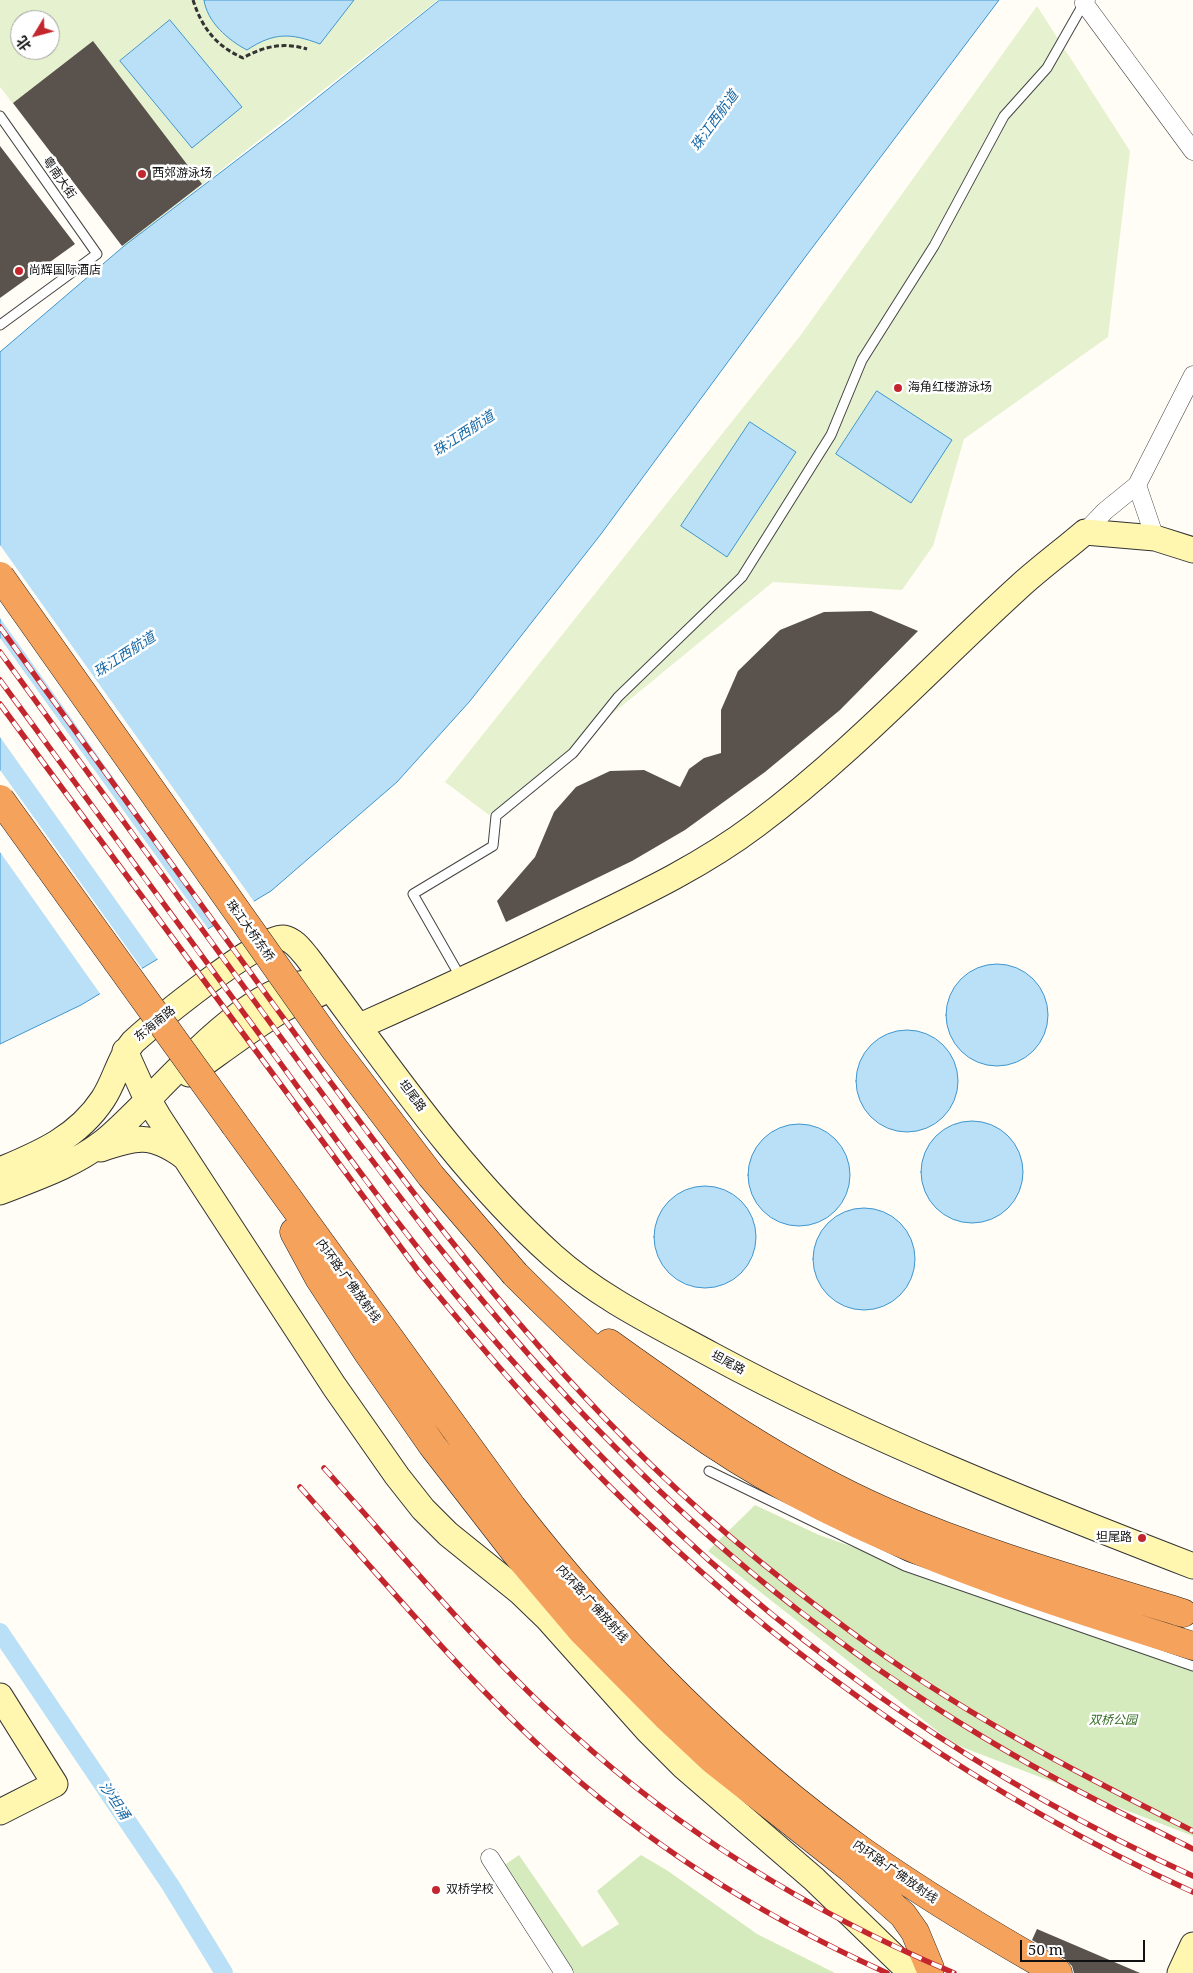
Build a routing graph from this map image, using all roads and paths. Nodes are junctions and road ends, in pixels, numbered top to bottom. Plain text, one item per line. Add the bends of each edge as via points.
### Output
1 (194, 0) edge
2 (1085, 1) edge
3 (308, 49) dead end
4 (0, 116) edge
5 (1193, 151) edge
6 (0, 325) edge
7 (1193, 375) edge
8 (1136, 485) junction
9 (1085, 532) junction
10 (1155, 538) junction
11 (1193, 550) edge
12 (0, 576) edge
13 (0, 799) edge
14 (462, 980) junction
15 (332, 989) junction
16 (360, 1026) junction
17 (125, 1051) junction
18 (149, 1101) junction
19 (235, 1125) junction
20 (87, 1154) junction
21 (185, 1158) junction
22 (0, 1170) edge
23 (0, 1192) edge
24 (515, 1274) junction
25 (709, 1471) dead end
26 (1193, 1566) edge
27 (1190, 1613) edge
28 (1193, 1646) edge
29 (1193, 1666) edge
30 (0, 1696) edge
31 (0, 1812) edge
32 (490, 1858) dead end
33 (1193, 1945) edge
34 (924, 1971) edge
35 (564, 1973) edge
36 (1058, 1973) edge
37 (1180, 1973) edge

1 - 3 path via 198,17 211,36 228,51 243,58 275,45
2 - 5 street
2 - 14 lane via 1047,68 1004,116 934,246 862,360 831,435 742,577 618,697 574,753 496,816 493,846 413,894
4 - 6 lane, 粵南大街 via 97,254
7 - 8 street
8 - 9 street
8 - 10 street
9 - 10 street
9 - 14 street via 1021,586 810,783 754,826 645,892
10 - 11 street
12 - 24 highway, 珠江大桥东桥, bridge via 333,1047 431,1176
13 - 19 highway, bridge
14 - 16 street
15 - 16 street, 东海南路
15 - 17 street, 东海南路 via 298,947 283,938 273,939 238,960 152,1026
15 - 18 street via 288,1008
16 - 26 street, 坦尾路 via 487,1188 554,1257 610,1299 736,1368 845,1421 1033,1503
17 - 18 street
17 - 22 street, 东海南路 via 104,1099 83,1125 50,1148
18 - 20 street
18 - 21 street
19 - 34 highway via 325,1287 373,1361 477,1504 544,1587 618,1669 713,1760 850,1868 902,1915 915,1932
19 - 36 highway, 内环路-广佛放射线 via 512,1507 552,1558 630,1646 763,1773 861,1850 985,1932
20 - 21 street via 133,1140 147,1140 159,1141
20 - 23 street
21 - 34 street via 334,1386 423,1509 547,1618 683,1766
24 - 27 highway via 681,1395 801,1470 885,1512 940,1534 1022,1563
24 - 28 highway via 592,1349 682,1423 808,1500 867,1530 990,1578
25 - 29 lane via 905,1566
30 - 31 street via 55,1784
32 - 35 street
33 - 37 street

